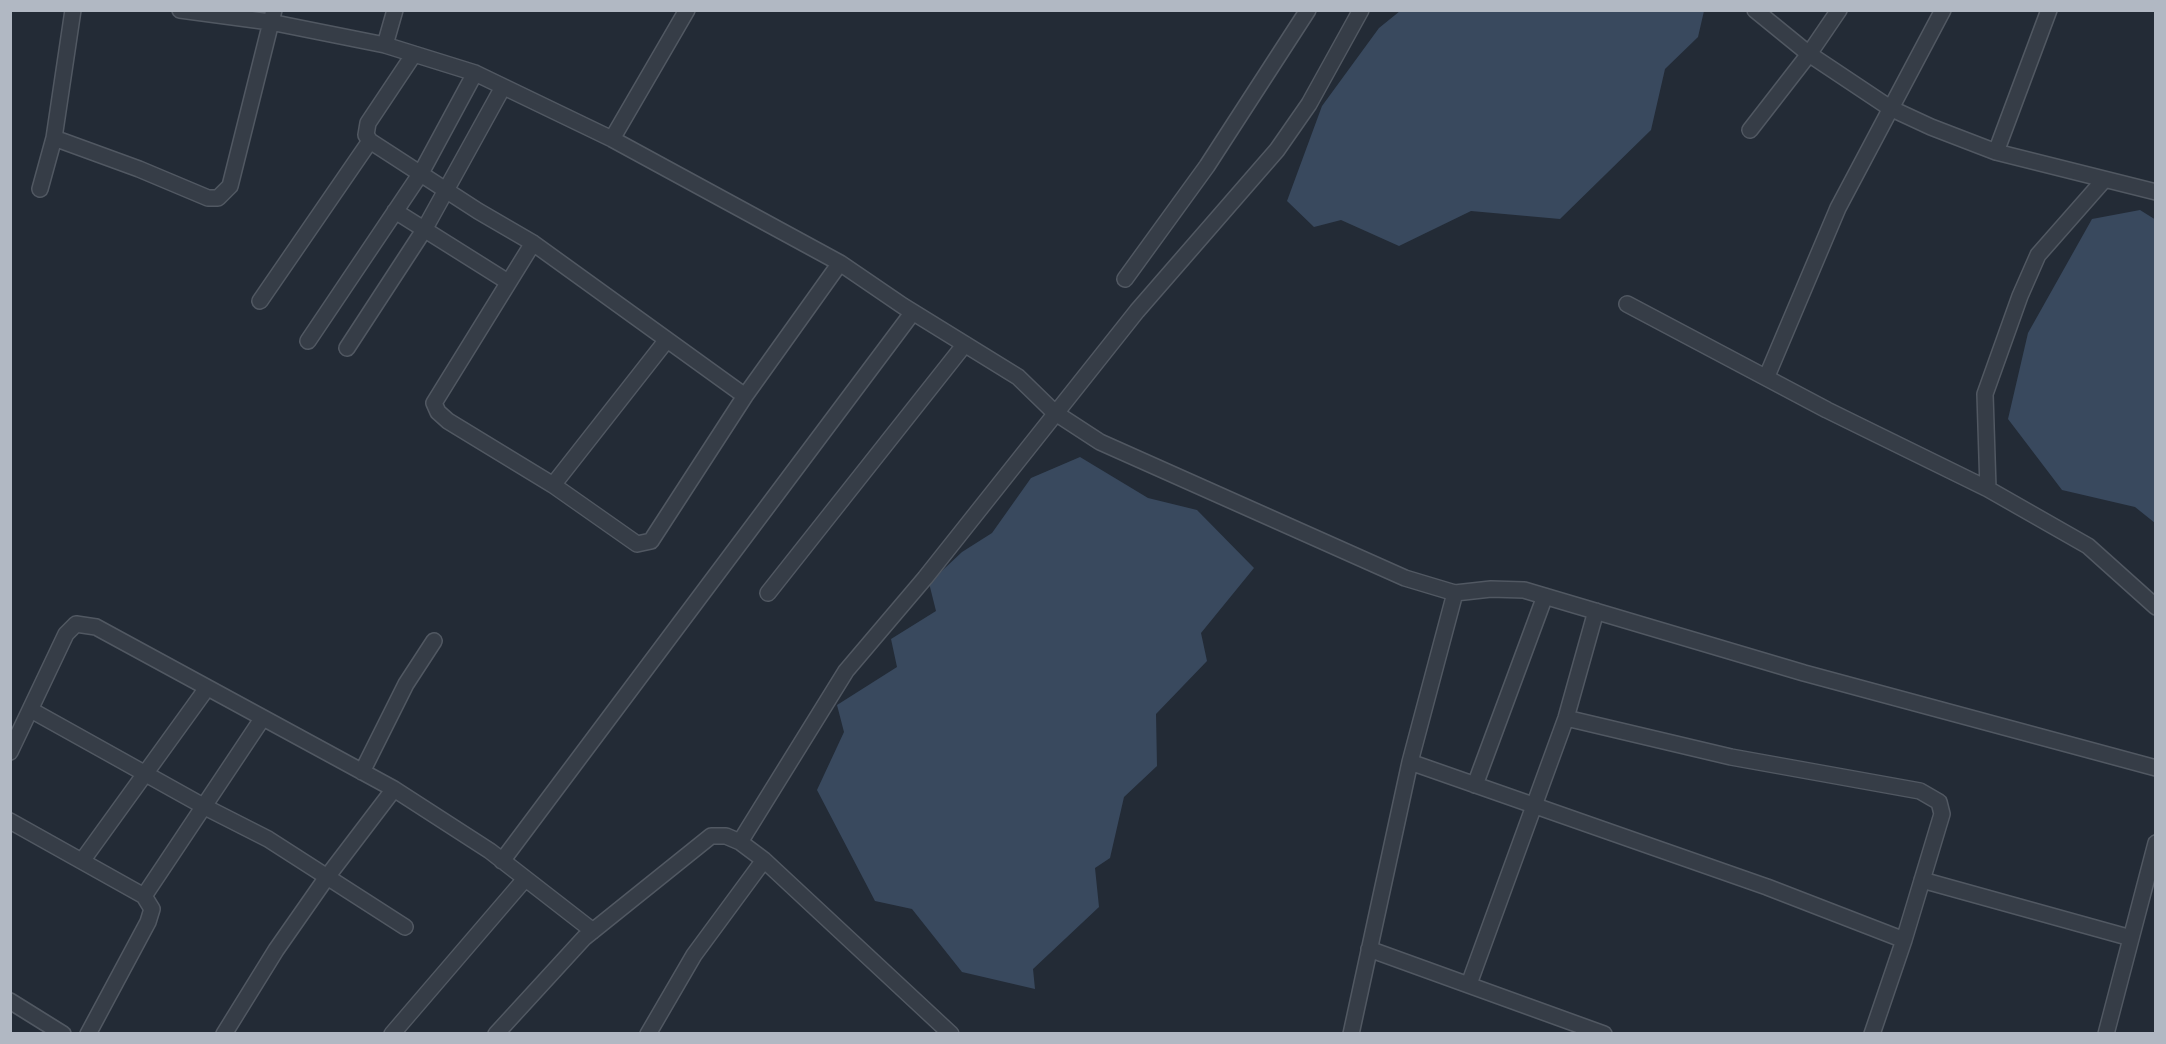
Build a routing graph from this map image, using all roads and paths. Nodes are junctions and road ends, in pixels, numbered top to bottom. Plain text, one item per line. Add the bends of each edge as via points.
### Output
1 (73, 10) edge
2 (180, 10) edge
3 (395, 10) edge
4 (687, 10) edge
5 (1308, 10) edge
6 (1360, 10) edge
7 (1755, 10) edge
8 (1839, 10) edge
9 (1943, 10) edge
10 (2049, 10) edge
11 (272, 16) edge
12 (399, 50) junction
13 (1809, 54) junction
14 (475, 74) junction
15 (503, 87) junction
16 (1890, 108) junction
17 (1750, 130) dead end
18 (54, 138) junction
19 (612, 139) junction
20 (370, 141) junction
21 (1996, 152) junction
22 (421, 173) junction
23 (2104, 180) junction
24 (40, 189) dead end
25 (447, 190) junction
26 (2156, 192) edge
27 (396, 212) junction
28 (424, 230) junction
29 (533, 243) junction
30 (840, 263) junction
31 (1125, 279) dead end
32 (508, 282) junction
33 (260, 301) dead end
34 (1627, 304) dead end
35 (908, 309) junction
36 (666, 340) junction
37 (308, 341) dead end
38 (965, 344) junction
39 (347, 348) dead end
40 (1767, 376) junction
41 (745, 396) junction
42 (1054, 412) junction
43 (552, 485) junction
44 (1988, 489) junction
45 (768, 593) dead end
46 (1455, 594) junction
47 (1545, 596) junction
48 (2156, 607) edge
49 (1596, 611) junction
50 (434, 641) dead end
51 (207, 688) junction
52 (31, 710) junction
53 (1566, 718) junction
54 (262, 719) junction
55 (10, 752) edge
56 (1410, 762) junction
57 (2156, 768) edge
58 (362, 772) junction
59 (144, 773) junction
60 (1475, 785) junction
61 (394, 789) junction
62 (1534, 806) junction
63 (205, 807) junction
64 (10, 821) edge
65 (740, 842) junction
66 (2156, 843) edge
67 (490, 852) junction
68 (764, 860) junction
69 (82, 861) junction
70 (327, 876) junction
71 (525, 879) junction
72 (1922, 880) junction
73 (144, 896) junction
74 (405, 927) dead end
75 (592, 931) junction
76 (2131, 939) junction
77 (1904, 940) junction
78 (1369, 949) junction
79 (1469, 984) junction
80 (10, 1001) edge
81 (56, 1032) edge
82 (88, 1034) edge
83 (224, 1034) edge
84 (392, 1034) edge
85 (496, 1034) edge
86 (648, 1034) edge
87 (951, 1034) edge
88 (1351, 1034) edge
89 (1604, 1034) edge
90 (1872, 1034) edge
91 (2106, 1034) edge

1 - 18 street
2 - 11 street
3 - 12 street
4 - 19 street
5 - 31 street via 1207,166
6 - 42 street via 1309,104 1277,150
7 - 13 street
8 - 13 street
9 - 16 street
10 - 21 street
11 - 12 street
11 - 18 street via 230,186 218,198 208,198
12 - 14 street
12 - 20 street via 368,123 366,135
13 - 16 street
13 - 17 street
14 - 15 street
14 - 22 street
15 - 19 street
15 - 25 street
16 - 21 street
16 - 40 street via 1838,208
18 - 24 street
19 - 30 street
20 - 22 street
20 - 33 street
21 - 23 street
22 - 25 street
22 - 27 street
23 - 26 street
23 - 44 street via 2038,255 2020,296 1985,394
25 - 28 street
25 - 29 street
27 - 28 street
27 - 37 street
28 - 32 street
28 - 39 street
29 - 32 street
29 - 36 street
30 - 35 street
30 - 41 street
32 - 43 street via 434,403 448,421
34 - 40 street
35 - 38 street
35 - 67 street
36 - 41 street
36 - 43 street
38 - 42 street via 1018,377
38 - 45 street
40 - 44 street
41 - 43 street via 651,541 637,544 629,540
42 - 46 street via 1100,442 1405,578
42 - 65 street via 925,578 846,671
44 - 48 street via 2088,546
46 - 47 street via 1491,589 1524,590
46 - 56 street
47 - 49 street
47 - 60 street
49 - 53 street
49 - 57 street via 1804,673
50 - 58 street via 406,684
51 - 52 street via 96,627 76,624 66,634
51 - 54 street
51 - 59 street
52 - 55 street
52 - 59 street
53 - 62 street
53 - 72 street via 1731,757 1920,791 1939,802 1942,814
54 - 58 street
54 - 63 street
56 - 60 street
56 - 78 street
58 - 61 street
59 - 63 street
59 - 69 street
60 - 62 street
61 - 67 street
61 - 70 street
62 - 77 street via 1767,887
62 - 79 street
63 - 70 street via 268,839
63 - 73 street
64 - 69 street
65 - 68 street
65 - 75 street via 726,836 711,836
66 - 76 street
67 - 71 street
68 - 86 street via 694,956
68 - 87 street
69 - 73 street
70 - 74 street
70 - 83 street
71 - 75 street
71 - 84 street
72 - 76 street
72 - 77 street
73 - 82 street via 152,909 148,922
75 - 85 street
76 - 91 street
77 - 90 street
78 - 79 street
78 - 88 street
79 - 89 street
80 - 81 street

